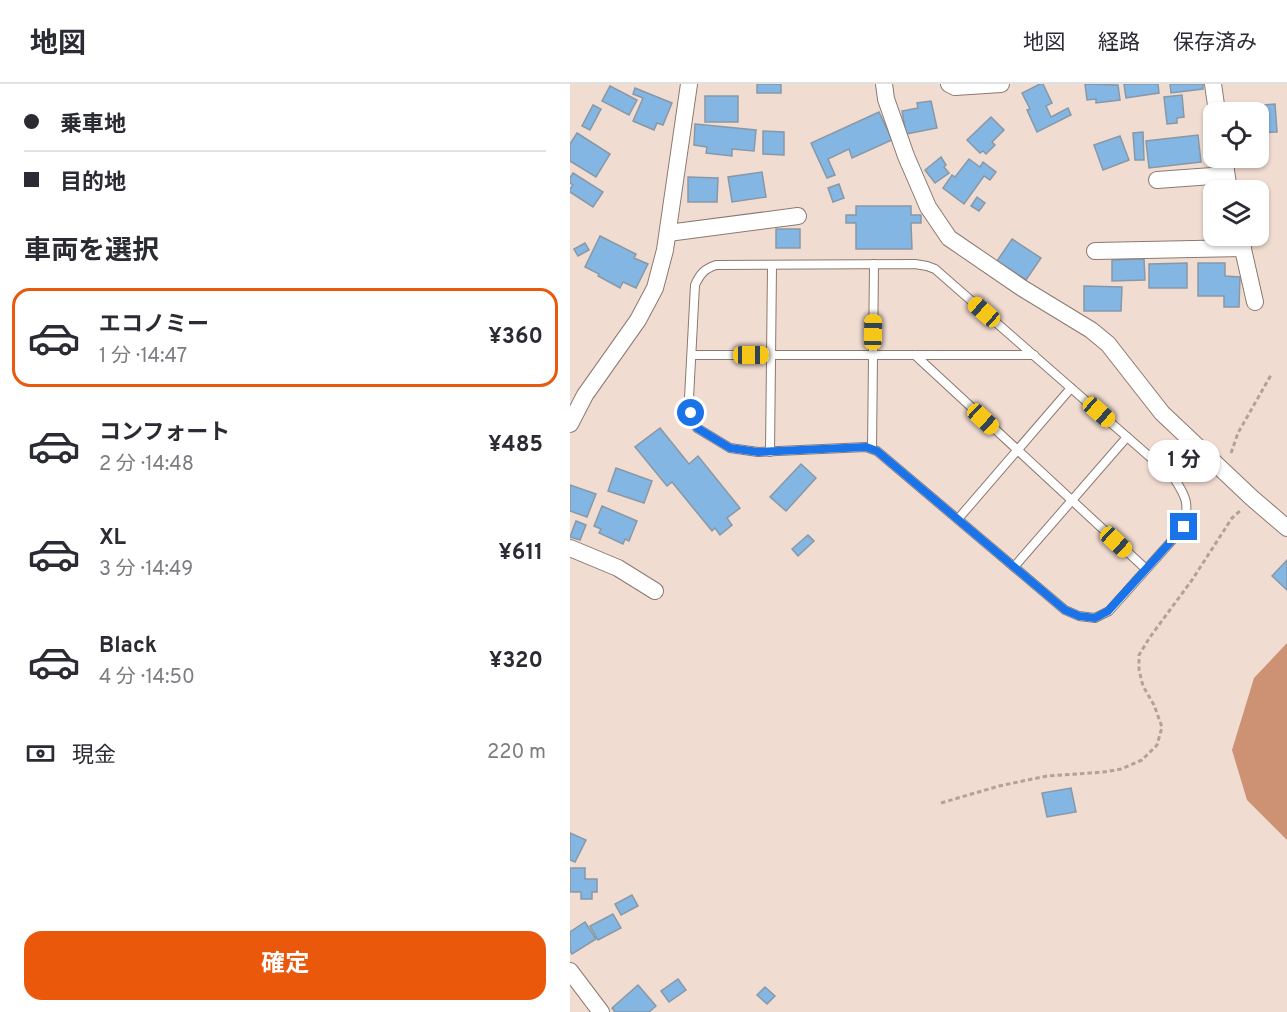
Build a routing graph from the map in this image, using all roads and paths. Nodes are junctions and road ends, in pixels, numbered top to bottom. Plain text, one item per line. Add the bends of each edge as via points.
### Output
1 (689, 84) edge
2 (884, 84) edge
3 (949, 84) edge
4 (1001, 84) edge
5 (1213, 84) edge
6 (1216, 102) edge
7 (1157, 180) dead end
8 (1203, 182) edge
9 (798, 216) dead end
10 (668, 233) junction
11 (1203, 244) edge
12 (1242, 246) edge
13 (1095, 251) dead end
14 (874, 264) junction
15 (772, 265) junction
16 (1255, 302) dead end
17 (692, 355) junction
18 (771, 355) junction
19 (873, 355) junction
20 (915, 355) junction
21 (1034, 355) junction
22 (1271, 375) dead end
23 (1071, 388) junction
24 (570, 424) edge
25 (1127, 437) junction
26 (872, 449) junction
27 (1017, 450) junction
28 (770, 452) junction
29 (1224, 472) junction
30 (1252, 498) junction
31 (1072, 501) junction
32 (958, 519) junction
33 (1287, 528) edge
34 (570, 548) edge
35 (1014, 567) junction
36 (1146, 569) junction
37 (655, 591) dead end
38 (941, 803) dead end
39 (570, 971) edge
40 (601, 1012) edge

1 - 10 street
2 - 29 street via 906,156 928,207 949,238 1108,344 1162,413
3 - 4 street
5 - 6 street
7 - 8 street
9 - 10 street
10 - 24 street via 655,288
11 - 13 street
12 - 16 street
14 - 15 lane
14 - 19 lane
14 - 21 lane via 915,264 935,269
15 - 17 lane via 716,265 705,269 695,285
15 - 18 lane
17 - 18 lane
17 - 28 lane via 689,398 697,428 730,448
18 - 19 lane
18 - 28 lane
19 - 20 lane
19 - 26 lane
20 - 21 lane
20 - 27 lane
21 - 23 lane
22 - 29 path via 1238,433
23 - 25 lane
23 - 27 lane
25 - 31 lane
25 - 36 lane via 1174,478 1185,495 1188,510 1184,527
26 - 28 lane
26 - 32 lane
27 - 31 lane
27 - 32 lane
29 - 30 street
30 - 33 street
30 - 38 path via 1232,519 1139,655 1143,686 1162,727 1157,745 1142,760 1121,769 1047,776 999,786
31 - 35 lane
31 - 36 lane
32 - 35 lane
34 - 37 street via 618,568
35 - 36 lane via 1065,610 1095,618 1108,611
39 - 40 street

